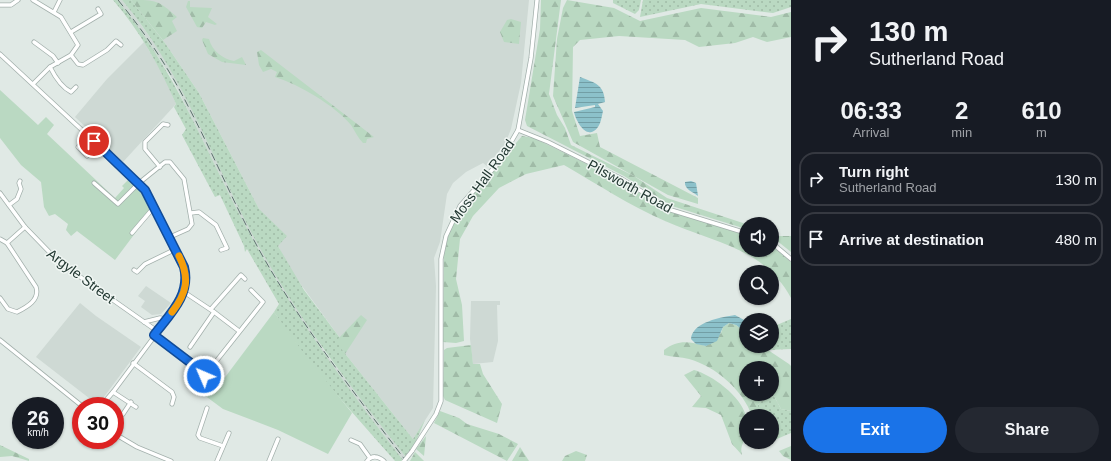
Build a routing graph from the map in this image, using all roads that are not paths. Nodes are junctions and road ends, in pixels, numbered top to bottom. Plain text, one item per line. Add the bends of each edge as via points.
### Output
1 (18, 0) edge
2 (33, 0) edge
3 (60, 0) edge
4 (537, 0) edge
5 (0, 5) edge
6 (98, 9) dead end
7 (54, 12) junction
8 (72, 32) junction
9 (34, 42) dead end
10 (121, 45) dead end
11 (0, 54) edge
12 (71, 55) junction
13 (58, 63) junction
14 (50, 67) junction
15 (33, 84) junction
16 (76, 87) dead end
17 (168, 125) dead end
18 (518, 130) junction
19 (88, 136) junction
20 (86, 156) dead end
21 (160, 167) junction
22 (20, 181) dead end
23 (94, 183) dead end
24 (139, 183) junction
25 (0, 193) edge
26 (9, 205) junction
27 (154, 206) junction
28 (191, 213) junction
29 (25, 226) junction
30 (739, 231) edge
31 (132, 233) dead end
32 (170, 237) junction
33 (0, 239) edge
34 (7, 243) junction
35 (176, 249) junction
36 (779, 249) edge
37 (221, 250) dead end
38 (791, 258) edge
39 (134, 270) dead end
40 (245, 279) dead end
41 (251, 290) dead end
42 (184, 292) junction
43 (0, 298) edge
44 (213, 310) junction
45 (166, 319) junction
46 (144, 322) junction
47 (157, 331) junction
48 (239, 331) junction
49 (154, 335) junction
50 (0, 340) edge
51 (190, 347) dead end
52 (204, 358) dead end
53 (133, 363) junction
54 (173, 386) dead end
55 (195, 389) dead end
56 (170, 390) junction
57 (114, 392) junction
58 (109, 397) edge
59 (72, 398) edge
60 (131, 402) junction
61 (172, 404) dead end
62 (136, 407) dead end
63 (207, 408) dead end
64 (124, 412) edge
65 (229, 433) dead end
66 (124, 439) edge
67 (278, 439) dead end
68 (352, 440) dead end
69 (223, 446) junction
70 (368, 459) edge
71 (171, 461) edge
72 (217, 461) edge
73 (268, 461) edge
74 (384, 461) edge
75 (404, 461) edge

1 - 5 street via 11,5
2 - 7 street
3 - 7 street
4 - 18 street, Moss Hall Road via 531,58
6 - 8 street via 101,14
7 - 8 street via 64,20
8 - 12 street via 78,46
9 - 13 street
10 - 12 street via 116,41 108,50 83,65 78,64
11 - 15 street
12 - 13 street
13 - 14 street
14 - 15 street
14 - 16 street via 68,90 71,92
15 - 19 street
17 - 21 street via 163,124 145,142 145,149
18 - 30 street, Pilsworth Road via 622,179 671,210
18 - 75 street, Moss Hall Road, bridge via 500,161 460,206 446,236 441,260 441,401 436,414
19 - 20 street via 78,147
19 - 24 street
21 - 24 street
21 - 28 street via 170,162 184,179
22 - 26 street via 21,189 17,199
23 - 24 street via 118,204
24 - 27 street
25 - 26 street, Argyle Street
26 - 29 street, Argyle Street
27 - 31 street
27 - 32 street
28 - 32 street via 192,224 188,229
28 - 37 street via 199,212 216,225 227,248
29 - 34 street
29 - 46 street, Argyle Street via 59,262
32 - 35 street
33 - 34 street
34 - 43 street via 38,293 35,300 10,313
35 - 39 street via 145,264 137,272
35 - 42 street via 187,278
36 - 38 street
40 - 44 street via 241,275
41 - 48 street via 263,302
42 - 44 street
42 - 45 street
44 - 48 street
44 - 51 street
45 - 46 street
45 - 47 street
46 - 47 street, Argyle Street
47 - 49 street
48 - 52 street via 214,364
49 - 53 street
49 - 55 street via 204,373
50 - 59 street
53 - 56 street
53 - 57 street
54 - 56 street
56 - 61 street via 174,397
57 - 58 street
57 - 60 street
60 - 62 street
60 - 64 street
63 - 69 street via 198,435
65 - 69 street
66 - 71 street
67 - 73 street
68 - 70 street via 360,444
69 - 72 street
70 - 74 street via 377,457

